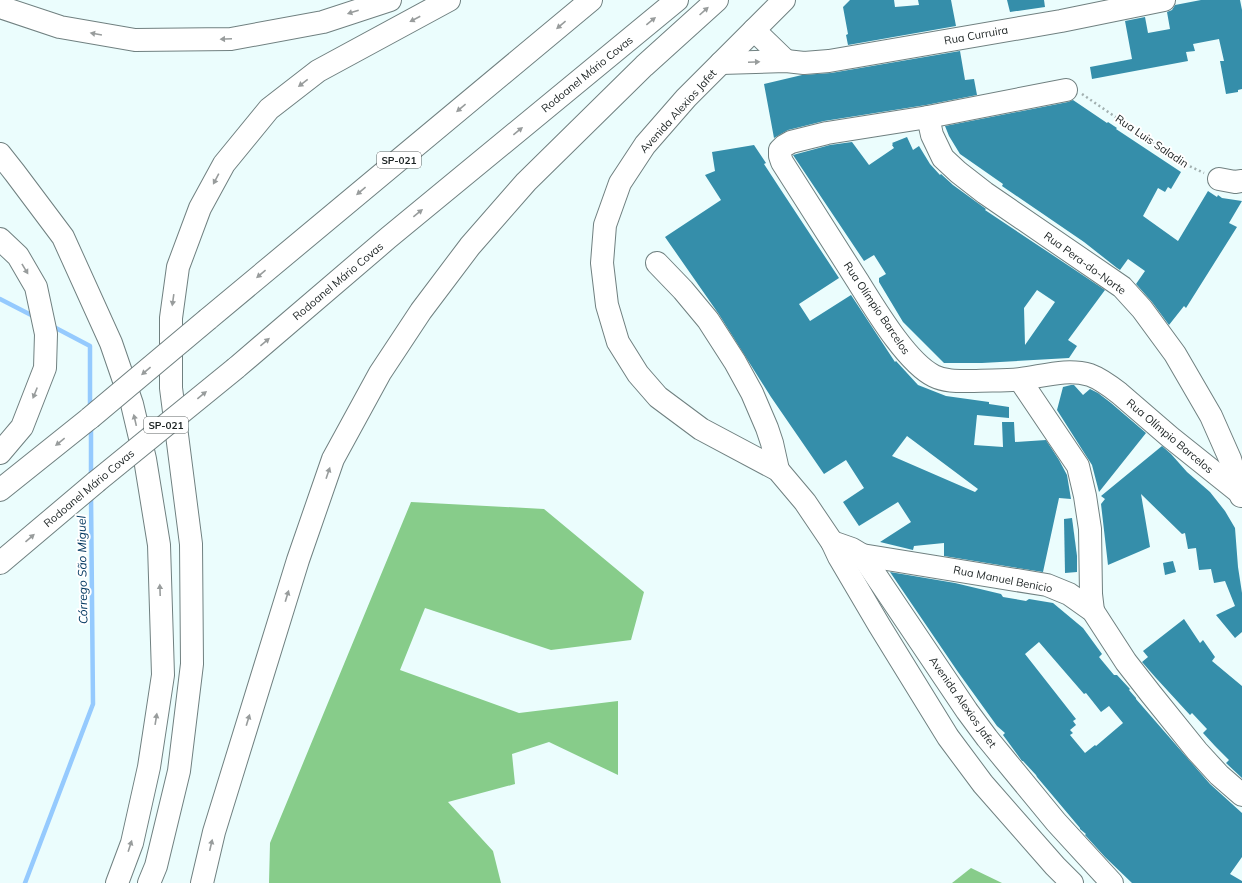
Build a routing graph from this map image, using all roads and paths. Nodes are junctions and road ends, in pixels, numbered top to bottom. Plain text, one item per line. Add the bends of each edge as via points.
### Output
1 (390, 0) edge
2 (449, 0) edge
3 (591, 0) edge
4 (677, 0) edge
5 (717, 0) edge
6 (784, 0) edge
7 (1164, 0) edge
8 (0, 7) edge
9 (754, 30) junction
10 (786, 61) junction
11 (721, 63) junction
12 (1066, 90) joint
13 (928, 117) junction
14 (0, 154) edge
15 (1219, 179) joint
16 (1242, 181) edge
17 (0, 239) edge
18 (657, 263) dead end
19 (1020, 380) junction
20 (0, 453) edge
21 (778, 470) junction
22 (0, 490) edge
23 (1241, 496) edge
24 (832, 542) junction
25 (862, 555) junction
26 (0, 564) edge
27 (1093, 611) junction
28 (1242, 795) edge
29 (117, 883) edge
30 (149, 883) edge
31 (202, 883) edge
32 (1072, 883) edge
33 (1112, 883) edge

1 -> 8 main road via 323,22 231,39 135,40 60,27
2 -> 30 main road via 318,71 269,109 224,164 200,208 178,267 171,318 171,388 191,544 192,664 179,771 156,866
3 -> 22 main road, SP-021, bridge via 90,418
26 -> 4 main road, Rodoanel Mário Covas / SP-021, bridge via 394,233
31 -> 5 main road via 214,832 298,560 333,459 380,373 421,311 465,252 526,182 644,66
6 - 9 main road, Avenida Alexios Jafet
7 - 10 main road, Rua Curruira via 1061,21 829,61
9 - 10 main road
9 - 11 main road, Avenida Alexios Jafet
11 -> 10 main road, Rua Curruira
11 - 21 main road, Avenida Alexios Jafet via 645,144 620,183 605,225 602,263 606,305 618,342 638,374 658,397 701,429
12 - 13 main road
12 - 15 path, Rua Luis Saladin via 1079,92 1181,162
13 - 19 main road, Rua Olímpio Barcelos via 791,142 780,150 780,156 880,316 915,361 933,376 945,380
13 - 23 main road, Rua Pera-do-Norte via 932,135 943,158 958,172 1122,287 1142,309 1175,354 1210,416 1230,459
29 -> 14 main road via 132,843 149,767 163,675 159,545 145,460 132,404 111,343 63,237
15 - 16 main road
17 -> 20 main road via 18,256 36,287 46,334 45,368 22,427
18 - 21 main road, Avenida Alexios Jafet via 708,320 735,362 766,428
19 - 23 main road, Rua Olímpio Barcelos via 1063,372 1079,373 1099,379
19 - 27 main road via 1078,466 1090,529
21 - 24 main road, Avenida Alexios Jafet via 805,502
24 - 25 main road
24 - 32 main road, Avenida Alexios Jafet via 945,733 982,784
25 - 27 main road, Rua Manuel Benicio via 1047,586 1069,594
25 - 33 main road, Avenida Alexios Jafet via 967,712 1056,822
27 - 28 main road, Rua Manuel Benicio via 1150,694 1197,751

